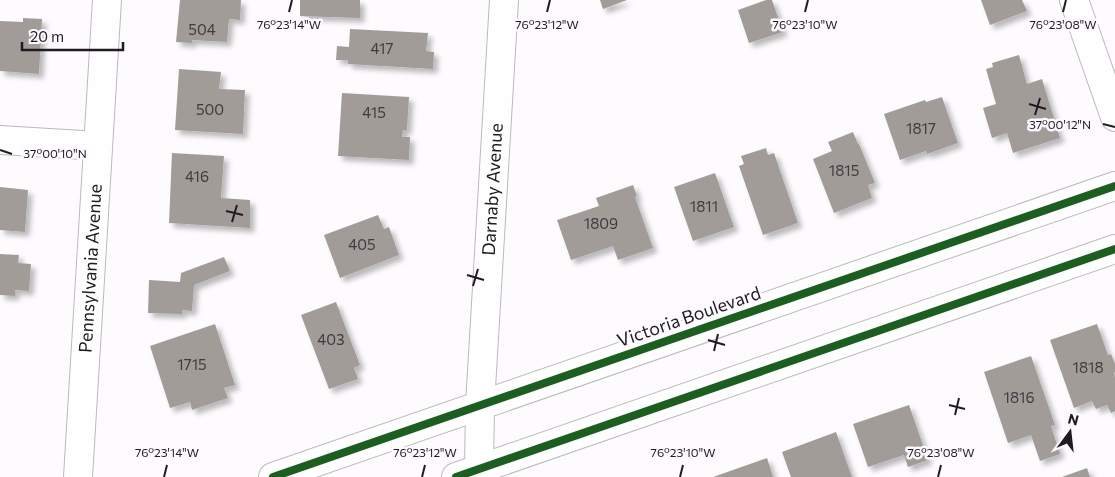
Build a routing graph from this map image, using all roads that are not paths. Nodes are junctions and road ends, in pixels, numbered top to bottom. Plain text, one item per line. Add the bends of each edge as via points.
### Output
1 (108, 0) edge
2 (504, 0) edge
3 (1074, 0) edge
4 (1115, 117) edge
5 (0, 140) edge
6 (98, 146) junction
7 (1115, 186) edge
8 (1115, 249) edge
9 (480, 405) junction
10 (468, 473) edge
11 (78, 477) edge
12 (273, 477) edge

1 - 6 main road, Pennsylvania Avenue
2 - 9 main road, Darnaby Avenue
3 - 4 main road
5 - 6 main road
6 - 11 main road, Pennsylvania Avenue
7 - 9 main road, Victoria Boulevard
8 - 10 main road
9 - 10 main road, Darnaby Avenue
9 - 12 main road, Victoria Boulevard

